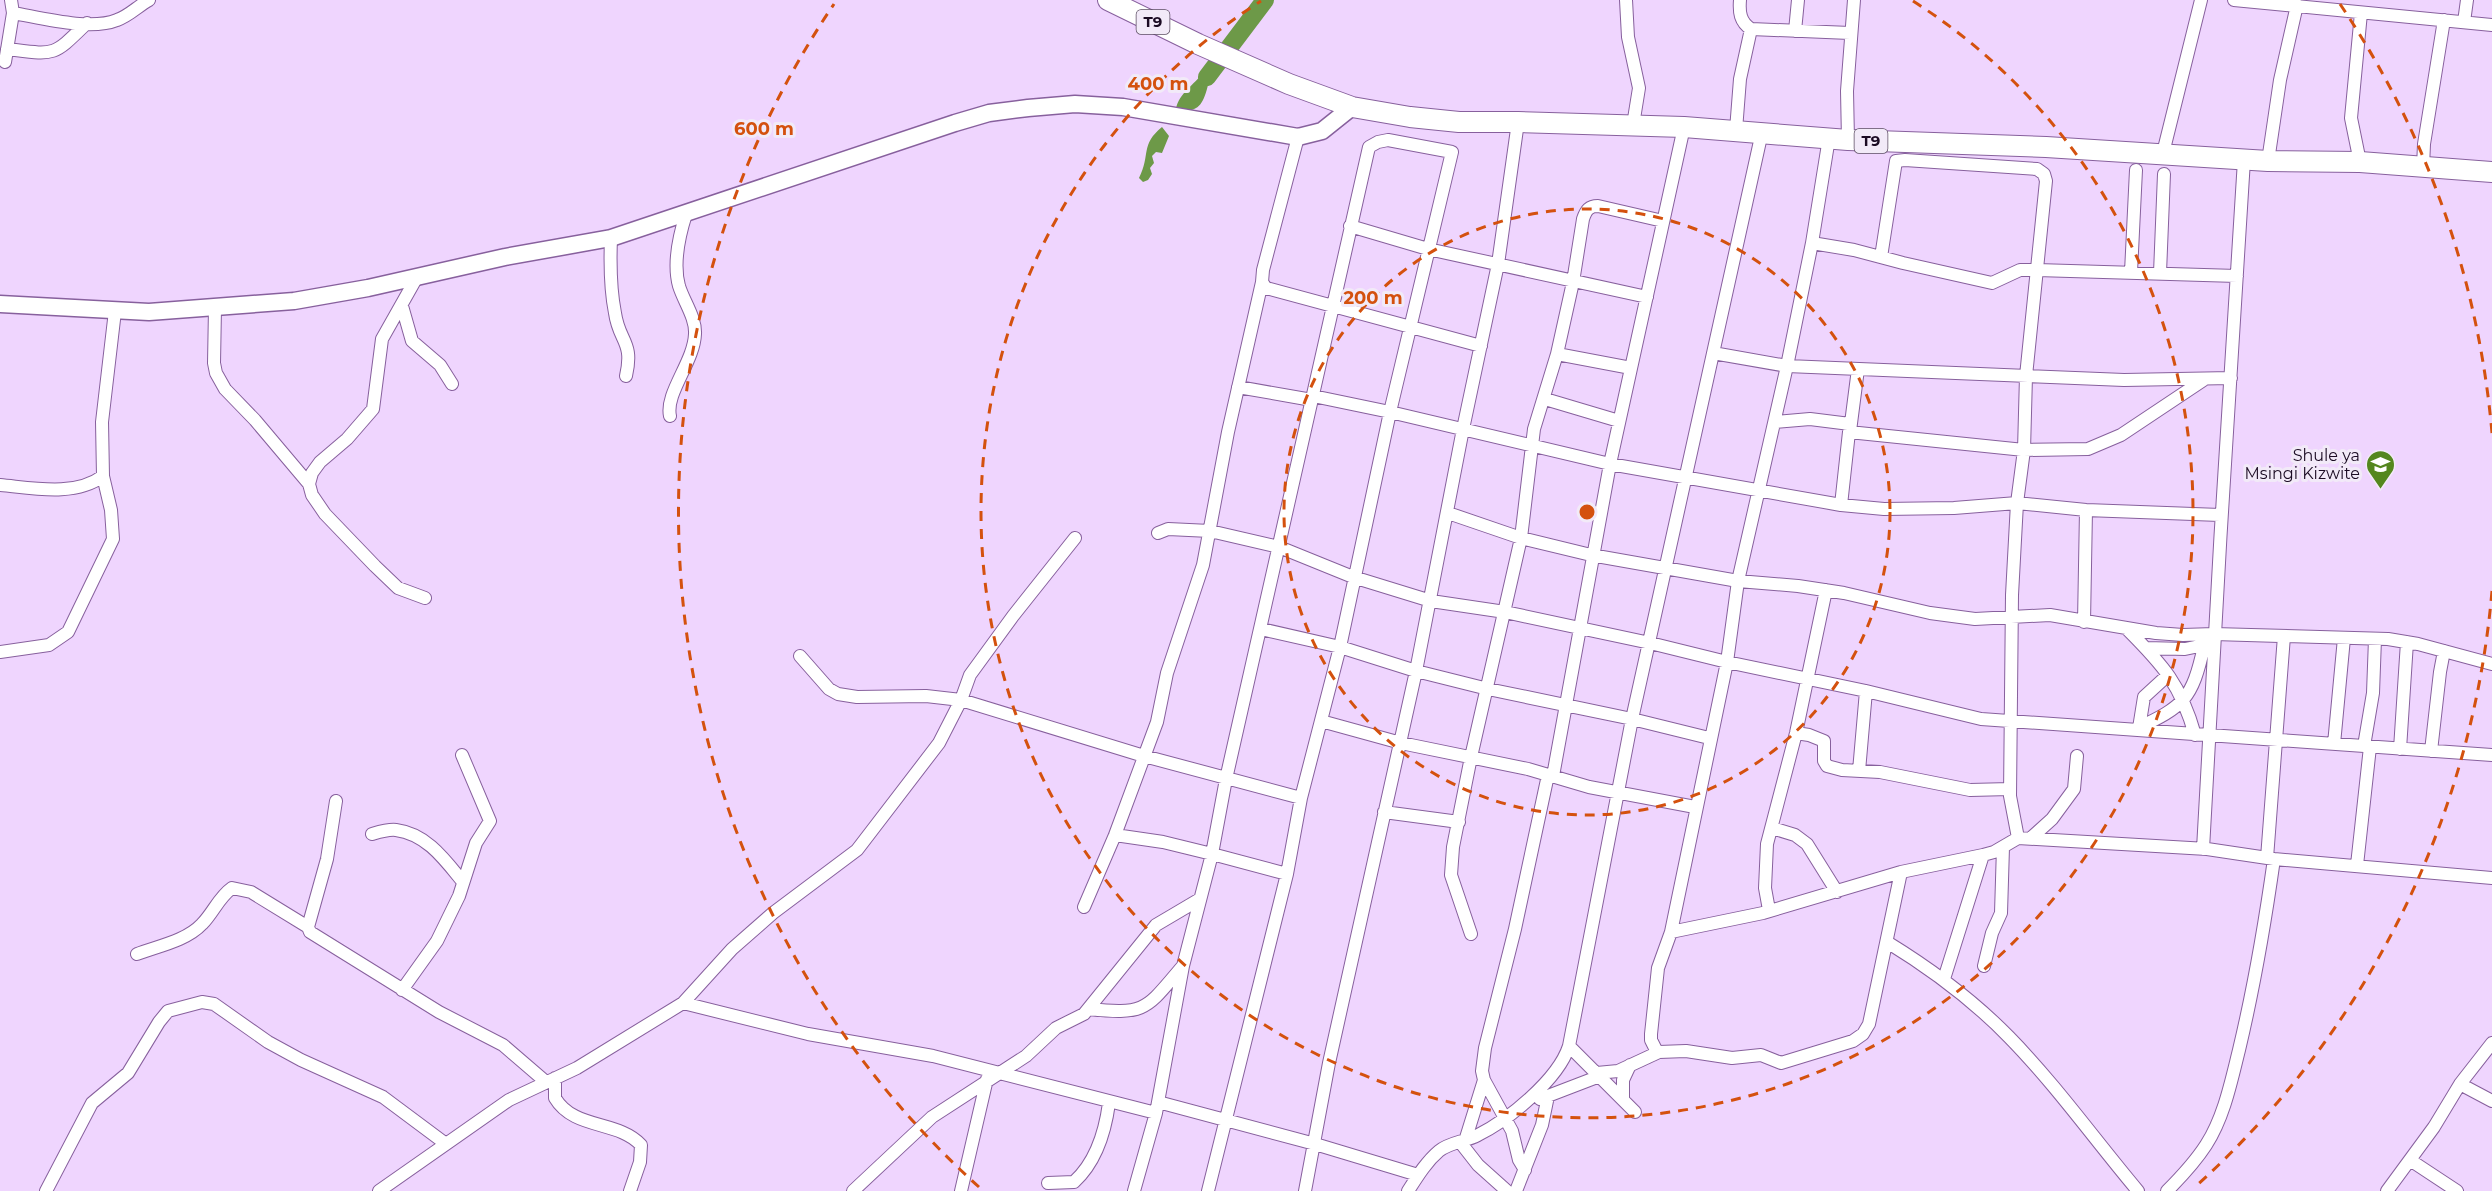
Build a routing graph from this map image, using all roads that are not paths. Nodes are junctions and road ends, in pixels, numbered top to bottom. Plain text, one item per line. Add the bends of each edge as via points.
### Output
1 (11, 0) edge
2 (149, 0) edge
3 (1108, 0) edge
4 (1626, 0) edge
5 (1740, 0) edge
6 (1798, 0) edge
7 (1854, 0) edge
8 (2201, 0) edge
9 (2234, 0) edge
10 (2467, 0) edge
11 (2297, 4) junction
12 (2347, 6) edge
13 (2361, 13) junction
14 (13, 14) junction
15 (2444, 20) junction
16 (2464, 22) junction
17 (87, 23) junction
18 (2492, 25) edge
19 (1751, 29) junction
20 (1795, 31) junction
21 (1850, 33) junction
22 (1352, 107) junction
23 (1518, 122) junction
24 (1633, 125) junction
25 (1684, 127) junction
26 (1736, 130) junction
27 (1762, 132) junction
28 (1298, 137) junction
29 (1838, 139) junction
30 (2163, 153) junction
31 (2244, 160) junction
32 (2268, 161) junction
33 (2360, 162) junction
34 (2423, 166) junction
35 (2136, 170) dead end
36 (2492, 172) edge
37 (2164, 174) dead end
38 (686, 214) junction
39 (1663, 221) junction
40 (1350, 226) junction
41 (611, 238) junction
42 (1812, 243) junction
43 (1428, 249) junction
44 (1881, 257) junction
45 (1498, 264) junction
46 (2037, 270) junction
47 (2131, 272) junction
48 (2160, 273) junction
49 (2237, 276) junction
50 (417, 277) junction
51 (1262, 282) junction
52 (1573, 282) junction
53 (1647, 297) junction
54 (0, 304) edge
55 (402, 306) junction
56 (215, 308) junction
57 (1334, 308) junction
58 (115, 311) junction
59 (1411, 326) junction
60 (1481, 346) junction
61 (1713, 353) junction
62 (1557, 354) junction
63 (1787, 366) junction
64 (1631, 368) junction
65 (1858, 369) junction
66 (626, 376) dead end
67 (2026, 376) junction
68 (2231, 378) junction
69 (2205, 379) junction
70 (452, 384) dead end
71 (1238, 387) junction
72 (1312, 398) junction
73 (1545, 399) junction
74 (1390, 412) junction
75 (670, 416) dead end
76 (1619, 421) junction
77 (1775, 422) junction
78 (1850, 428) junction
79 (1462, 429) junction
80 (1533, 445) junction
81 (2024, 450) junction
82 (1610, 464) junction
83 (103, 476) junction
84 (1686, 478) junction
85 (309, 484) junction
86 (0, 485) edge
87 (1760, 492) junction
88 (2018, 503) junction
89 (1841, 505) junction
90 (2086, 510) junction
91 (1448, 513) junction
92 (2220, 515) junction
93 (1210, 531) junction
94 (1158, 533) dead end
95 (1076, 538) dead end
96 (1521, 538) junction
97 (1279, 547) junction
98 (1591, 555) junction
99 (1665, 570) junction
100 (1353, 577) junction
101 (1738, 581) junction
102 (1826, 590) junction
103 (426, 598) dead end
104 (1431, 600) junction
105 (1505, 612) junction
106 (2012, 617) junction
107 (2084, 622) junction
108 (1580, 628) junction
109 (1261, 629) junction
110 (2127, 629) junction
111 (2284, 636) junction
112 (2344, 638) junction
113 (2375, 639) junction
114 (2210, 641) junction
115 (2407, 642) junction
116 (1650, 643) junction
117 (1340, 647) junction
118 (2146, 648) junction
119 (2444, 651) junction
120 (0, 652) edge
121 (800, 656) dead end
122 (1727, 662) junction
123 (2492, 664) edge
124 (1416, 671) junction
125 (2168, 675) junction
126 (1806, 679) junction
127 (1488, 689) junction
128 (1866, 691) junction
129 (962, 700) junction
130 (2185, 700) junction
131 (1567, 704) junction
132 (1632, 718) junction
133 (1321, 721) junction
134 (2012, 722) junction
135 (2137, 729) junction
136 (1796, 733) junction
137 (2195, 735) junction
138 (2209, 736) junction
139 (1710, 738) junction
140 (2276, 741) junction
141 (1401, 742) junction
142 (2334, 744) junction
143 (2367, 747) junction
144 (2400, 749) junction
145 (2431, 751) junction
146 (462, 755) dead end
147 (2492, 755) edge
148 (1144, 756) junction
149 (2077, 756) dead end
150 (1471, 757) junction
151 (1859, 771) junction
152 (1550, 775) junction
153 (1226, 779) junction
154 (2010, 789) junction
155 (1618, 792) junction
156 (1301, 798) junction
157 (336, 801) dead end
158 (1695, 807) junction
159 (1384, 812) junction
160 (1459, 822) junction
161 (1772, 828) junction
162 (372, 834) dead end
163 (1115, 835) junction
164 (2032, 837) junction
165 (2018, 838) junction
166 (2003, 847) junction
167 (2203, 849) junction
168 (1212, 854) junction
169 (1983, 855) junction
170 (2270, 859) junction
171 (2357, 865) junction
172 (1901, 872) junction
173 (1287, 874) junction
174 (2492, 878) edge
175 (463, 882) junction
176 (1837, 892) junction
177 (1200, 899) junction
178 (1084, 907) dead end
179 (1769, 910) junction
180 (308, 927) junction
181 (1671, 932) junction
182 (1471, 934) dead end
183 (1887, 942) junction
184 (137, 954) dead end
185 (1183, 966) junction
186 (1984, 966) dead end
187 (1944, 980) junction
188 (402, 990) junction
189 (683, 1003) junction
190 (1089, 1009) junction
191 (1650, 1040) junction
192 (2492, 1043) edge
193 (1569, 1046) junction
194 (1657, 1052) junction
195 (1633, 1063) junction
196 (1000, 1071) junction
197 (1598, 1074) junction
198 (987, 1079) junction
199 (551, 1080) junction
200 (1484, 1080) junction
201 (2460, 1084) junction
202 (1548, 1096) junction
203 (1623, 1100) junction
204 (2492, 1101) edge
205 (1109, 1103) junction
206 (1523, 1107) junction
207 (1157, 1108) junction
208 (1635, 1112) dead end
209 (1504, 1118) junction
210 (1226, 1121) junction
211 (1463, 1141) junction
212 (446, 1144) junction
213 (1315, 1144) junction
214 (2410, 1160) junction
215 (1525, 1170) junction
216 (1418, 1175) junction
217 (1048, 1183) dead end
218 (46, 1191) edge
219 (379, 1191) edge
220 (630, 1191) edge
221 (852, 1191) edge
222 (961, 1191) edge
223 (1134, 1191) edge
224 (1208, 1191) edge
225 (1305, 1191) edge
226 (1407, 1191) edge
227 (1507, 1191) edge
228 (1516, 1191) edge
229 (2138, 1191) edge
230 (2167, 1191) edge
231 (2387, 1191) edge
232 (2457, 1191) edge

1 - 14 street
2 - 17 street via 110,23
3 - 22 highway, T9 via 1258,71
4 - 24 street via 1628,37 1639,88
5 - 19 street via 1740,16
6 - 20 street
7 - 21 street
8 - 30 street
9 - 11 street
10 - 16 street
11 - 12 street
11 - 32 street
12 - 13 street
13 - 15 street
13 - 33 street via 2351,118
14 - 17 street
14 - 17 street via 6,55 54,52
15 - 16 street
15 - 34 street
16 - 18 street
19 - 20 street
19 - 26 street via 1740,80
20 - 21 street
21 - 29 street via 1847,91
22 - 23 highway, T9 via 1460,123
22 - 28 main road via 1322,131
23 - 24 highway, T9
23 - 45 street
24 - 25 highway, T9
25 - 26 highway, T9
25 - 39 street
26 - 27 highway, T9
27 - 29 highway, T9
27 - 61 street
28 - 38 main road via 1123,107 1075,104 1028,108 955,123
28 - 51 street
29 - 30 highway, T9
29 - 42 street
30 - 31 highway, T9
31 - 32 highway, T9
31 - 49 street
32 - 33 highway, T9
33 - 34 highway, T9
34 - 36 highway, T9
35 - 47 street
37 - 48 street
38 - 41 main road
38 - 75 street via 680,232 677,275 696,331 681,380 669,399
39 - 52 street via 1592,206 1583,219
39 - 53 street
40 - 43 street
40 - 43 street via 1369,147 1388,140 1452,152
40 - 57 street
41 - 50 main road
41 - 66 street via 610,281 615,313 629,350
42 - 44 street
42 - 63 street
43 - 45 street
43 - 59 street
44 - 46 street via 1992,283 2020,270
44 - 46 street via 1896,161 2037,169 2046,181
45 - 52 street
45 - 60 street
46 - 47 street
46 - 67 street
47 - 48 street
48 - 49 street
49 - 68 street
50 - 55 street
50 - 56 main road via 304,300
51 - 57 street via 1266,288
51 - 71 street
52 - 53 street
52 - 62 street
53 - 64 street
54 - 58 main road
55 - 70 street via 412,340 440,365
55 - 85 street via 382,339 373,409 320,462
56 - 58 main road
56 - 85 street via 216,374
57 - 59 street
57 - 72 street
58 - 83 street via 102,422
59 - 60 street
59 - 74 street
60 - 79 street
61 - 63 street
61 - 84 street
62 - 64 street
62 - 73 street
63 - 65 street
63 - 77 street
64 - 76 street
65 - 67 street
65 - 78 street
67 - 69 street
67 - 81 street
68 - 69 street
68 - 92 street
69 - 81 street via 2145,421 2103,444 2088,449
71 - 72 street
71 - 93 street
72 - 74 street
72 - 97 street
73 - 76 street
73 - 80 street via 1534,429
74 - 79 street
74 - 100 street
76 - 82 street
77 - 78 street via 1810,419
77 - 87 street
78 - 81 street
78 - 89 street
79 - 80 street
79 - 91 street
80 - 82 street
80 - 96 street
81 - 88 street
82 - 84 street
82 - 98 street
83 - 86 street via 86,487 40,489
83 - 120 street via 113,539 75,621 56,642
84 - 87 street
84 - 99 street
85 - 103 street via 325,514 375,566 398,588
87 - 89 street
87 - 101 street
88 - 89 street via 1954,508
88 - 90 street
88 - 106 street
90 - 92 street
90 - 107 street
91 - 96 street
91 - 104 street
92 - 114 street
93 - 94 street via 1168,529
93 - 97 street
93 - 148 street
95 - 129 street via 970,675
96 - 98 street
96 - 105 street
97 - 100 street
97 - 109 street
98 - 99 street
98 - 108 street
99 - 101 street
99 - 116 street
100 - 104 street
100 - 117 street
101 - 102 street
101 - 122 street
102 - 106 street via 1929,613 1975,619
102 - 126 street
104 - 105 street
104 - 124 street
105 - 108 street
105 - 127 street
106 - 107 street via 2050,615
106 - 134 street
107 - 110 street
108 - 116 street
108 - 131 street
109 - 117 street
109 - 153 street
110 - 114 street
110 - 118 street
111 - 112 street
111 - 114 street
111 - 140 street
112 - 113 street
112 - 142 street
113 - 115 street
113 - 143 street
114 - 118 street via 2185,650
114 - 130 street
114 - 138 street
115 - 119 street
115 - 144 street
116 - 122 street
116 - 132 street
117 - 124 street
117 - 133 street
118 - 125 street
119 - 123 street
119 - 145 street
121 - 129 street via 838,694
122 - 126 street
122 - 139 street
124 - 127 street
124 - 141 street
125 - 130 street
125 - 135 street via 2144,697
126 - 128 street
126 - 136 street
127 - 131 street
127 - 150 street
128 - 134 street via 1981,719
128 - 151 street
129 - 148 street
129 - 189 street via 939,743 865,842 732,949
130 - 135 street
130 - 137 street
131 - 132 street
131 - 152 street
132 - 139 street
132 - 155 street
133 - 141 street
133 - 156 street
134 - 135 street
134 - 154 street
135 - 137 street
136 - 151 street via 1824,741 1827,766
136 - 161 street
137 - 138 street
138 - 140 street
138 - 167 street
139 - 158 street
140 - 142 street
140 - 170 street
141 - 150 street
141 - 159 street
142 - 143 street
143 - 144 street
143 - 171 street
144 - 145 street
145 - 147 street
146 - 175 street via 490,820
148 - 153 street
148 - 163 street
149 - 164 street via 2074,789 2052,819
150 - 152 street
150 - 160 street
151 - 154 street via 1970,790
152 - 155 street
152 - 200 street via 1485,1048
153 - 156 street
153 - 168 street
154 - 165 street
155 - 158 street
155 - 193 street
156 - 173 street
157 - 180 street via 327,859
158 - 181 street
159 - 160 street
159 - 213 street
160 - 182 street via 1451,875
161 - 176 street via 1795,835 1807,844
161 - 179 street via 1765,864
162 - 175 street via 394,829 424,840
163 - 168 street
163 - 178 street
164 - 165 street
164 - 167 street
165 - 166 street
166 - 169 street
166 - 186 street via 2001,913
167 - 170 street
168 - 173 street
168 - 177 street
169 - 172 street
169 - 187 street
170 - 171 street
170 - 230 street via 2258,962 2230,1085 2206,1144
171 - 174 street
172 - 176 street
172 - 183 street
173 - 210 street
175 - 188 street via 437,941
176 - 179 street
177 - 185 street
177 - 190 street via 1156,925
179 - 181 street
180 - 184 street via 251,892 232,888 194,932
180 - 188 street via 314,936
181 - 191 street via 1658,968
183 - 187 street
183 - 194 street via 1869,1024 1853,1041 1781,1063 1761,1055 1732,1058
185 - 190 street via 1140,1010
185 - 207 street
187 - 229 street via 2035,1065
188 - 199 street via 503,1045
189 - 196 street via 808,1034
189 - 199 street via 607,1051
190 - 196 street via 1056,1028 1026,1056
191 - 194 street
191 - 195 street
192 - 201 street
193 - 197 street
193 - 206 street via 1560,1063
194 - 195 street
195 - 197 street via 1618,1071
195 - 203 street via 1623,1080
196 - 198 street
196 - 205 street
197 - 202 street
197 - 203 street
198 - 221 street via 932,1117
198 - 222 street
199 - 212 street via 509,1100
199 - 220 street via 558,1103 575,1117 617,1131 641,1145
200 - 209 street
200 - 211 street
201 - 204 street
201 - 214 street
202 - 206 street
202 - 215 street
203 - 208 street
205 - 207 street
205 - 217 street via 1102,1137 1090,1164 1074,1182
206 - 209 street
207 - 210 street
207 - 223 street
209 - 211 street
209 - 215 street via 1515,1137
210 - 213 street
210 - 224 street
211 - 216 street via 1441,1150
211 - 227 street via 1478,1165
212 - 218 street via 383,1097 293,1055 214,1004 202,1002 168,1011 128,1073 92,1103
212 - 219 street
213 - 216 street
213 - 225 street
214 - 231 street
214 - 232 street
215 - 228 street
216 - 226 street

